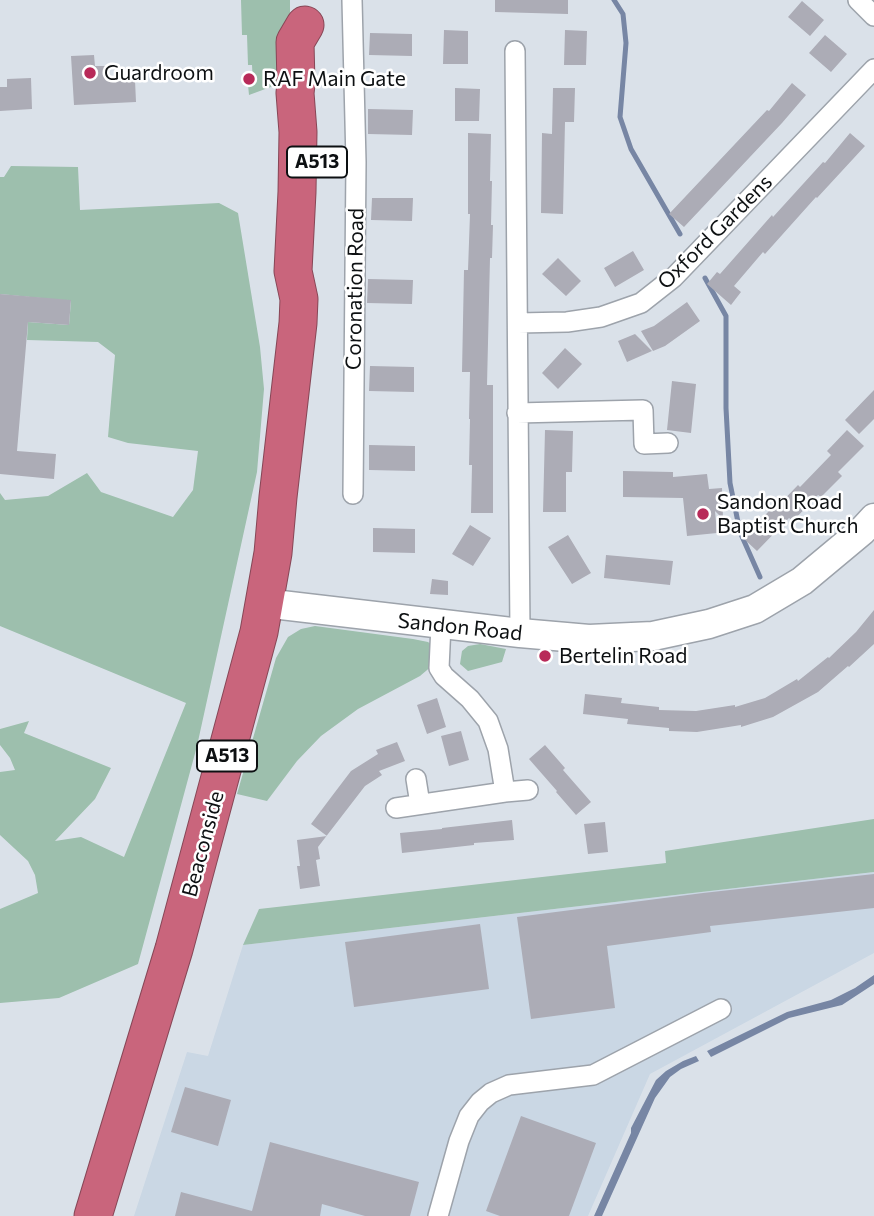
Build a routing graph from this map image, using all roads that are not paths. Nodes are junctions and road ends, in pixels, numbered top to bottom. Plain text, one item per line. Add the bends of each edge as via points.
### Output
1 (352, 0) edge
2 (858, 0) edge
3 (305, 12) edge
4 (874, 16) edge
5 (515, 51) dead end
6 (874, 69) edge
7 (518, 323) junction
8 (517, 413) junction
9 (668, 443) dead end
10 (353, 494) dead end
11 (874, 518) edge
12 (264, 603) junction
13 (441, 625) junction
14 (520, 633) junction
15 (416, 779) dead end
16 (528, 790) dead end
17 (505, 792) junction
18 (420, 804) junction
19 (396, 808) dead end
20 (721, 1009) dead end
21 (93, 1216) edge
22 (438, 1216) edge

1 - 10 street, Coronation Road via 356,162
2 - 4 street
3 - 12 highway, Beaconside / A513 via 315,43 318,132 312,275 299,299
5 - 7 street
6 - 7 street, Oxford Gardens via 674,277 642,303 601,317
7 - 8 street
8 - 9 street via 643,410 644,444
8 - 14 street
11 - 14 main road, Sandon Road via 802,581 753,610 653,636 589,639
12 - 13 main road, Sandon Road
12 - 21 highway, Beaconside / A513 via 174,949
13 - 14 main road, Sandon Road
13 - 17 street via 439,668 488,721
15 - 18 street
16 - 17 street
17 - 18 street
18 - 19 street
20 - 22 street via 593,1075 509,1085 491,1093 469,1116

